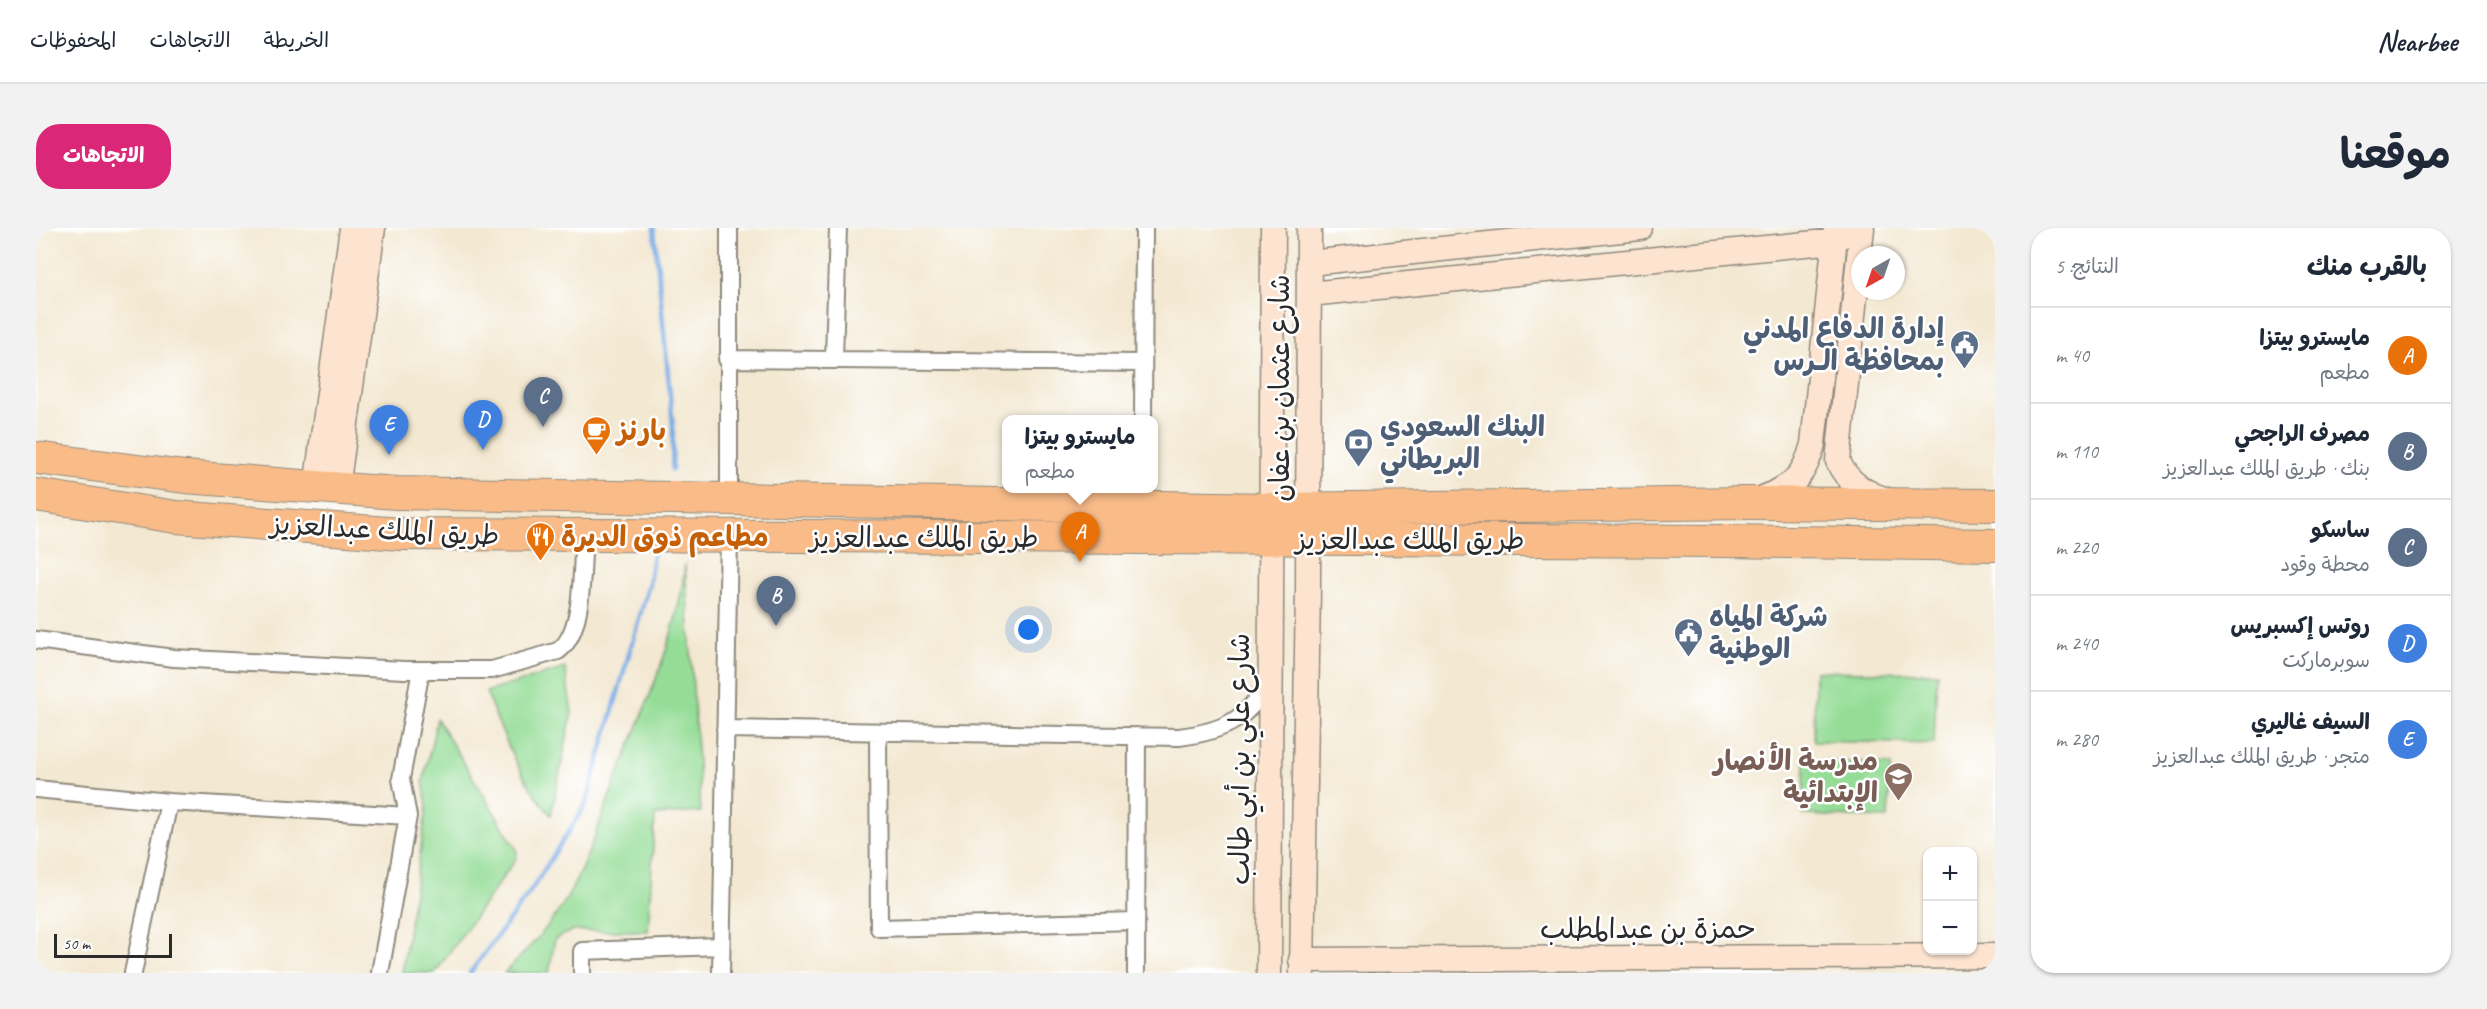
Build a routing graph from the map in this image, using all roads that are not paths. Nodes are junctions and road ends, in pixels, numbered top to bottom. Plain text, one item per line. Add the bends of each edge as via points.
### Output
1 (352, 228) edge
2 (373, 228) edge
3 (729, 228) edge
4 (838, 228) edge
5 (1144, 228) edge
6 (1273, 228) edge
7 (1309, 228) edge
8 (1640, 228) edge
9 (1862, 228) edge
10 (1840, 232) edge
11 (1309, 263) junction
12 (1309, 294) junction
13 (834, 358) junction
14 (727, 359) junction
15 (1143, 363) junction
16 (1143, 415) edge
17 (36, 458) edge
18 (327, 488) junction
19 (36, 495) edge
20 (1143, 498) edge
21 (729, 499) junction
22 (1749, 503) junction
23 (1899, 503) junction
24 (1995, 505) edge
25 (1270, 531) junction
26 (1308, 532) junction
27 (584, 535) junction
28 (729, 536) junction
29 (1995, 545) edge
30 (36, 640) edge
31 (421, 670) junction
32 (1269, 681) junction
33 (725, 729) junction
34 (878, 732) junction
35 (1137, 736) junction
36 (36, 789) edge
37 (169, 802) junction
38 (408, 816) junction
39 (1136, 921) junction
40 (720, 946) junction
41 (1995, 956) edge
42 (1301, 967) edge
43 (133, 973) edge
44 (380, 973) edge
45 (582, 973) edge
46 (721, 973) edge
47 (1136, 973) edge
48 (1269, 973) edge

1 - 18 street
2 - 18 street
3 - 14 street
4 - 13 street
5 - 15 street
6 - 25 street, شارع عثمان بن عفان
7 - 11 street, شارع عثمان بن عفان
8 - 11 street
9 - 23 street via 1838,461 1852,482 1882,499
10 - 12 street
10 - 22 street via 1808,466 1777,493
11 - 12 street, شارع عثمان بن عفان
12 - 26 street, شارع عثمان بن عفان
13 - 14 street
13 - 15 street
14 - 21 street
15 - 16 street
17 - 18 highway, طريق الملك عبدالعزيز via 185,477
18 - 21 highway, طريق الملك عبدالعزيز
19 - 27 highway, طريق الملك عبدالعزيز via 176,517 401,534
20 - 21 highway, طريق الملك عبدالعزيز
20 - 25 highway, طريق الملك عبدالعزيز
22 - 23 highway, طريق الملك عبدالعزيز
22 - 26 highway, طريق الملك عبدالعزيز
23 - 24 highway, طريق الملك عبدالعزيز
25 - 26 highway, طريق الملك عبدالعزيز
25 - 28 highway, طريق الملك عبدالعزيز
25 - 32 street, شارع علي بن أبي طالب
26 - 29 highway, طريق الملك عبدالعزيز
26 - 42 street
27 - 28 highway, طريق الملك عبدالعزيز
27 - 31 street via 576,626 567,645 492,670
28 - 33 street
30 - 31 street via 174,658
31 - 38 street via 401,779
32 - 35 street via 1257,702 1225,727 1179,737
32 - 48 street, شارع علي بن أبي طالب
33 - 34 street
33 - 40 street
34 - 35 street
34 - 39 street via 879,928
35 - 39 street
36 - 37 street
37 - 38 street
37 - 43 street
38 - 44 street
39 - 47 street
40 - 45 street via 582,951
40 - 46 street
41 - 42 street, حمزة بن عبدالمطلب

